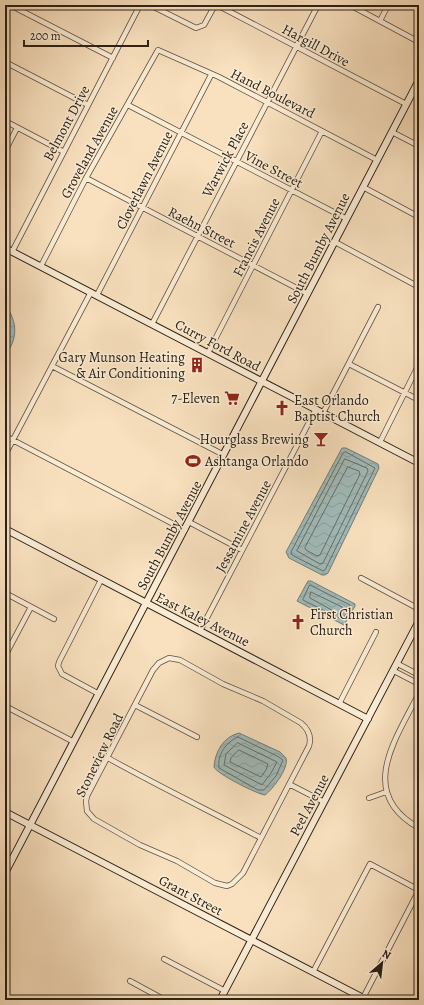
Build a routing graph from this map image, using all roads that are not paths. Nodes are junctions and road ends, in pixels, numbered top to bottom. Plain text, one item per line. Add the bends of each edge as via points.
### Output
1 (10, 5) edge
2 (140, 5) edge
3 (150, 5) edge
4 (216, 5) edge
5 (318, 5) edge
6 (350, 5) edge
7 (388, 5) edge
8 (380, 21) junction
9 (419, 42) edge
10 (296, 47) junction
11 (158, 50) joint
12 (113, 58) junction
13 (5, 62) edge
14 (211, 75) junction
15 (419, 81) edge
16 (267, 103) junction
17 (406, 104) junction
18 (88, 105) junction
19 (128, 105) junction
20 (5, 121) edge
21 (17, 128) junction
22 (322, 131) junction
23 (180, 132) junction
24 (392, 132) junction
25 (419, 146) edge
26 (5, 151) edge
27 (64, 152) junction
28 (377, 160) junction
29 (236, 161) junction
30 (86, 178) junction
31 (363, 187) junction
32 (292, 191) junction
33 (141, 208) junction
34 (419, 216) edge
35 (347, 219) junction
36 (197, 236) junction
37 (335, 242) junction
38 (5, 248) edge
39 (12, 252) junction
40 (41, 266) junction
41 (253, 266) junction
42 (419, 287) edge
43 (94, 294) junction
44 (308, 294) junction
45 (378, 307) dead end
46 (152, 324) junction
47 (208, 353) junction
48 (349, 364) junction
49 (419, 364) edge
50 (52, 366) junction
51 (263, 382) junction
52 (404, 393) junction
53 (419, 400) edge
54 (316, 410) junction
55 (323, 413) junction
56 (5, 436) edge
57 (13, 440) junction
58 (380, 442) junction
59 (5, 455) edge
60 (224, 455) junction
61 (419, 463) edge
62 (189, 522) junction
63 (5, 529) edge
64 (185, 530) junction
65 (242, 550) junction
66 (361, 578) dead end
67 (101, 580) junction
68 (5, 593) edge
69 (146, 604) junction
70 (31, 607) junction
71 (419, 609) edge
72 (54, 619) dead end
73 (419, 621) edge
74 (200, 631) junction
75 (376, 632) dead end
76 (5, 656) edge
77 (398, 664) junction
78 (394, 671) junction
79 (419, 675) edge
80 (419, 684) edge
81 (419, 693) edge
82 (99, 694) junction
83 (339, 704) junction
84 (135, 705) junction
85 (5, 706) edge
86 (368, 719) junction
87 (197, 737) dead end
88 (74, 742) junction
89 (108, 758) junction
90 (289, 784) junction
91 (386, 792) junction
92 (369, 798) dead end
93 (324, 802) junction
94 (5, 812) edge
95 (30, 825) junction
96 (419, 828) edge
97 (261, 838) junction
98 (5, 873) edge
99 (419, 890) edge
100 (252, 940) junction
101 (164, 959) dead end
102 (313, 972) junction
103 (130, 981) dead end
104 (225, 991) junction
105 (5, 997) edge
106 (223, 999) edge
107 (364, 999) edge
108 (11, 1000) edge
109 (84, 1000) edge
110 (90, 1000) edge
111 (165, 1000) edge

1 - 12 street
2 - 12 street, Belmont Drive
3 - 4 street via 191,26 201,27
4 - 10 street, Hargill Drive
5 - 10 street, Warwick Place
6 - 8 street
7 - 8 street
8 - 9 street
10 - 16 street, Warwick Place
10 - 17 street, Hargill Drive
11 - 14 street, Hand Boulevard
11 - 19 street, Groveland Avenue
12 - 18 street, Belmont Drive
13 - 18 street
14 - 16 street, Hand Boulevard
14 - 23 street, Cloverlawn Avenue
15 - 17 street, South Bumby Avenue
16 - 22 street, Hand Boulevard
16 - 29 street, Warwick Place
17 - 24 street, South Bumby Avenue
18 - 27 street, Belmont Drive
19 - 23 street, Vine Street
19 - 30 street, Groveland Avenue
20 - 21 street
21 - 26 street
21 - 27 street
22 - 28 street, Hand Boulevard
22 - 32 street, Francis Avenue
23 - 29 street, Vine Street
23 - 33 street, Cloverlawn Avenue
24 - 25 street
24 - 28 street, South Bumby Avenue
27 - 39 street, Belmont Drive
28 - 31 street, South Bumby Avenue
29 - 32 street, Vine Street
29 - 36 street, Warwick Place
30 - 33 street, Raehn Street
30 - 40 street, Groveland Avenue
31 - 34 street
31 - 35 street, South Bumby Avenue
32 - 35 street, Vine Street
32 - 41 street, Francis Avenue
33 - 36 street, Raehn Street
33 - 43 street, Cloverlawn Avenue
35 - 37 street, South Bumby Avenue
36 - 41 street, Raehn Street
36 - 46 street, Warwick Place
37 - 42 street
37 - 44 street, South Bumby Avenue
38 - 39 street, Curry Ford Road
39 - 40 street, Curry Ford Road
40 - 43 street, Curry Ford Road
41 - 44 street, Raehn Street
41 - 47 street, Francis Avenue
43 - 46 street, Curry Ford Road
43 - 50 street, Cloverlawn Avenue
44 - 51 street, South Bumby Avenue
45 - 48 street
46 - 47 street, Curry Ford Road
47 - 51 street, Curry Ford Road
48 - 52 street
48 - 55 street
49 - 52 street
50 - 57 street, Cloverlawn Avenue
50 - 60 street
51 - 54 street, Curry Ford Road
51 - 60 street, South Bumby Avenue
52 - 53 street
52 - 58 street
54 - 55 street, Curry Ford Road
54 - 65 street, Jessamine Avenue
55 - 58 street, Curry Ford Road
56 - 57 street
57 - 59 street, Cloverlawn Avenue
57 - 64 street
58 - 61 street, Curry Ford Road
60 - 62 street, South Bumby Avenue
62 - 64 street, South Bumby Avenue
62 - 65 street
63 - 67 street, East Kaley Avenue
64 - 69 street, South Bumby Avenue
65 - 74 street, Jessamine Avenue
66 - 71 street
67 - 69 street, East Kaley Avenue
67 - 82 street via 58,666 62,674
68 - 70 street
69 - 74 street, East Kaley Avenue
69 - 82 street, South Bumby Avenue
70 - 72 street
70 - 76 street
73 - 77 street, Peel Avenue
74 - 83 street, East Kaley Avenue
75 - 83 street
77 - 78 street, Peel Avenue
77 - 79 street
78 - 80 street
78 - 86 street, Peel Avenue
81 - 91 street via 390,750 384,773
82 - 88 street, South Bumby Avenue
83 - 86 street, East Kaley Avenue
84 - 87 street
84 - 89 street, Stoneview Road
84 - 90 street, Stoneview Road via 156,666 169,658 180,660 223,684 263,701 301,723 310,736 310,746
85 - 88 street
86 - 93 street, Peel Avenue
88 - 95 street, South Bumby Avenue
89 - 97 street via 162,789 199,805
89 - 97 street, Stoneview Road via 87,796 87,811 94,819 140,844 215,883 227,886 240,878
90 - 93 street
90 - 97 street, Stoneview Road
91 - 92 street
91 - 96 street via 390,802 403,817
93 - 100 street, Peel Avenue
94 - 95 street, Grant Street
95 - 98 street, South Bumby Avenue
95 - 100 street, Grant Street
99 - 102 street via 370,864
99 - 107 street
100 - 102 street, Grant Street
100 - 104 street, Peel Avenue
101 - 104 street
102 - 107 street, Grant Street
103 - 111 street
104 - 106 street, Peel Avenue
105 - 108 street
109 - 110 street

